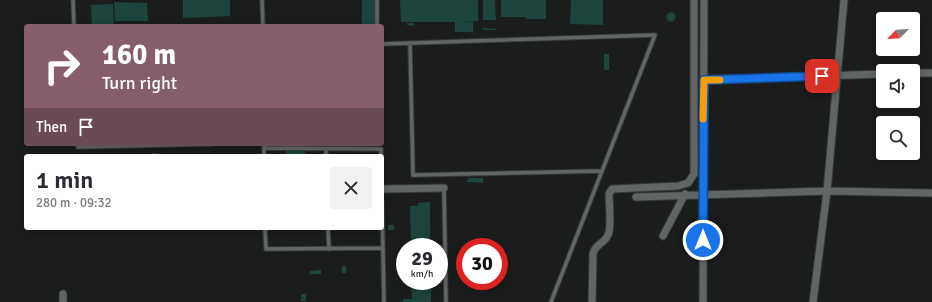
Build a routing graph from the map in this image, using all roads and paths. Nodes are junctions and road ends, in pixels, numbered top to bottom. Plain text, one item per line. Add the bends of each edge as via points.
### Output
1 (73, 0) edge
2 (262, 0) edge
3 (377, 0) edge
4 (694, 0) edge
5 (704, 0) edge
6 (844, 0) edge
7 (74, 24) edge
8 (262, 24) edge
9 (377, 24) edge
10 (410, 43) junction
11 (384, 44) edge
12 (920, 73) edge
13 (932, 73) edge
14 (876, 74) edge
15 (837, 75) junction
16 (704, 80) junction
17 (78, 146) edge
18 (123, 146) edge
19 (264, 146) edge
20 (326, 149) junction
21 (326, 154) edge
22 (381, 154) edge
23 (602, 172) junction
24 (444, 188) joint
25 (384, 189) edge
26 (827, 191) junction
27 (932, 193) edge
28 (686, 194) junction
29 (703, 194) junction
30 (636, 196) dead end
31 (265, 230) edge
32 (328, 230) edge
33 (383, 230) edge
34 (663, 236) dead end
35 (329, 248) junction
36 (383, 248) junction
37 (62, 294) dead end
38 (62, 302) edge
39 (384, 302) edge
40 (446, 302) edge
41 (551, 302) edge
42 (592, 302) edge
43 (703, 302) edge
44 (813, 302) edge

1 - 7 lane
2 - 8 lane
3 - 9 lane
4 - 42 street via 694,174 688,183 678,186 612,189 609,194 610,232 592,254
5 - 16 street
6 - 15 street
10 - 11 lane
10 - 23 lane via 413,176
10 - 23 lane via 655,35
12 - 13 street
14 - 15 street
15 - 16 street
15 - 26 street
16 - 29 street
17 - 18 lane
19 - 20 lane
20 - 21 lane
20 - 22 lane via 381,149
23 - 41 lane
24 - 25 street
24 - 40 lane
26 - 27 street
26 - 29 street
26 - 44 street
28 - 29 street
28 - 30 street
28 - 34 street
29 - 43 street
31 - 35 lane via 266,249
32 - 35 lane
33 - 36 lane
35 - 36 lane
36 - 39 lane
37 - 38 street

